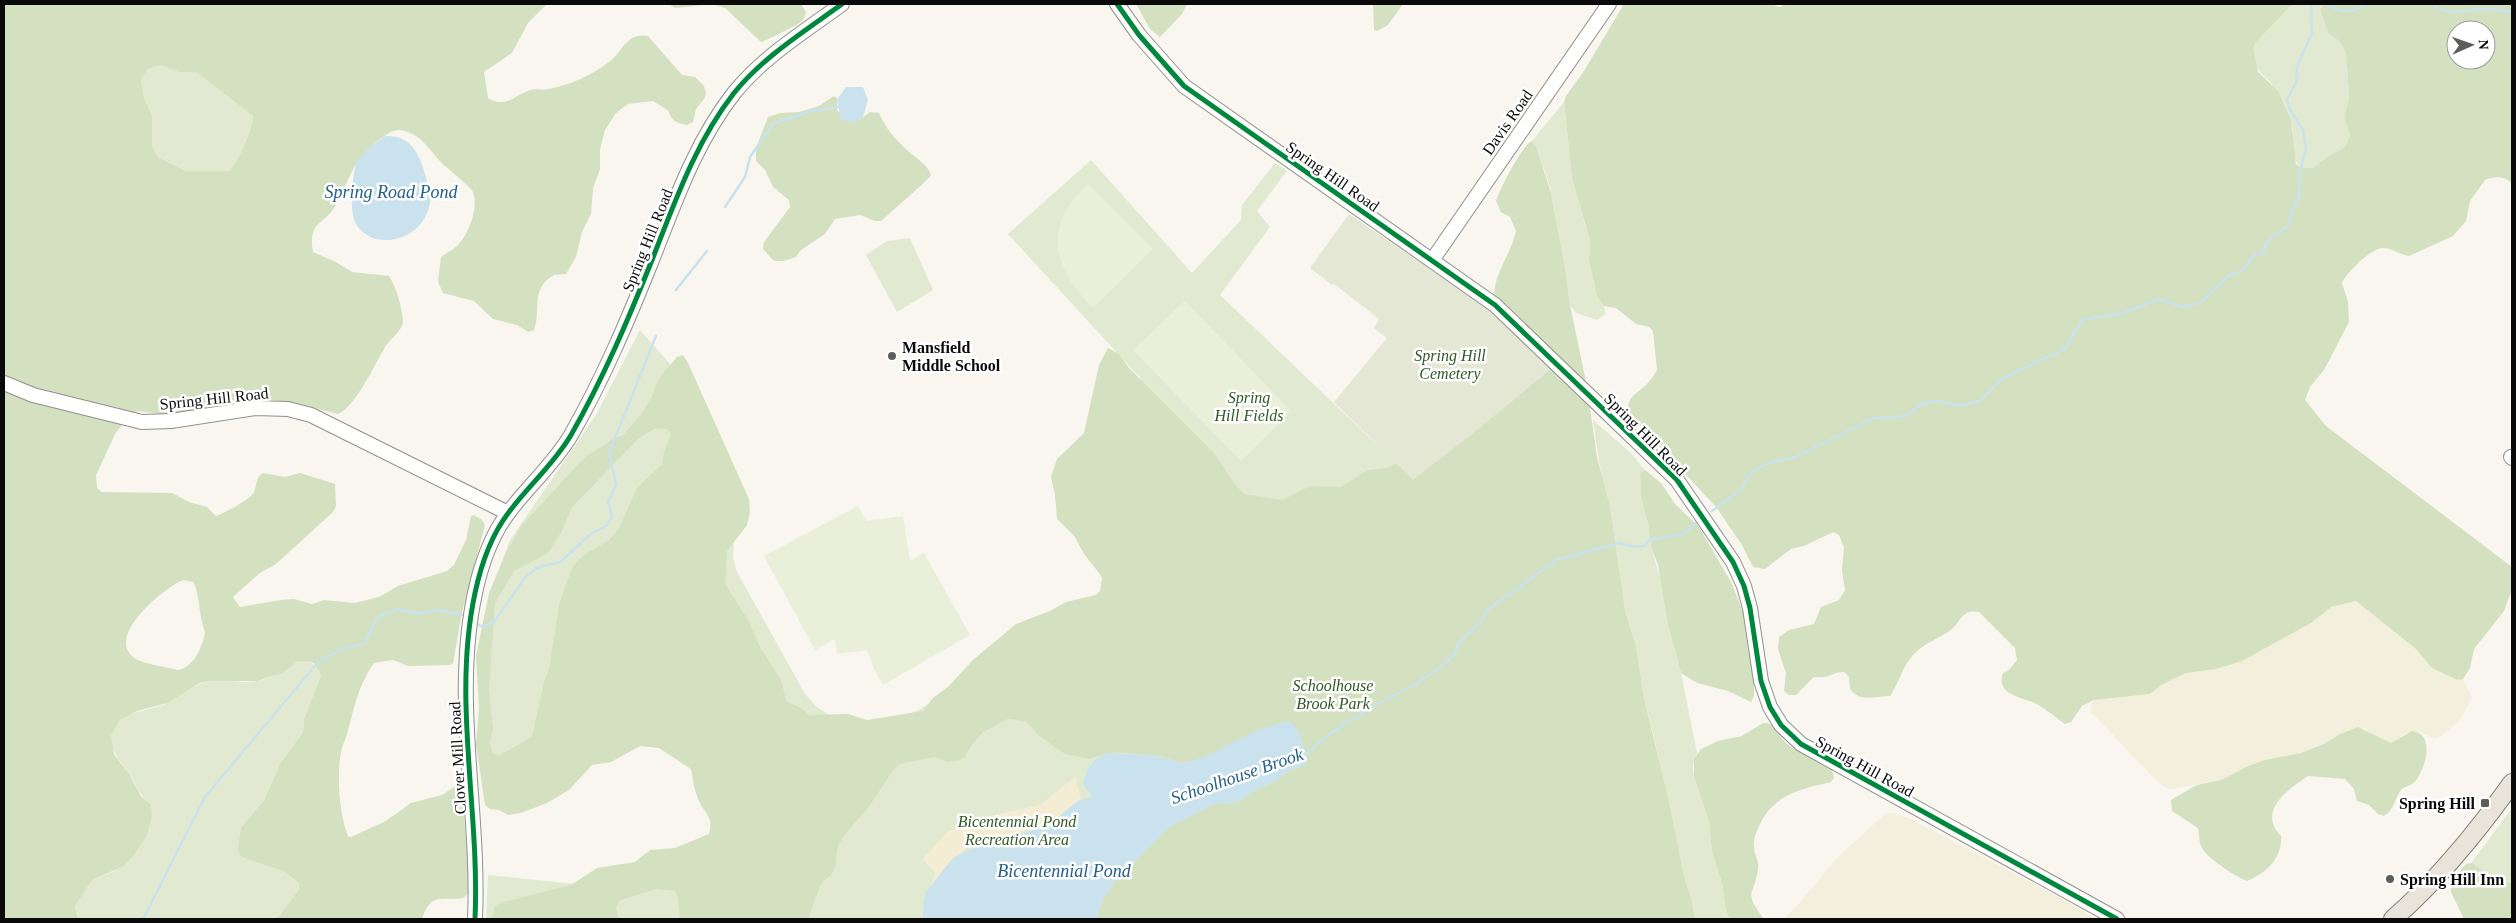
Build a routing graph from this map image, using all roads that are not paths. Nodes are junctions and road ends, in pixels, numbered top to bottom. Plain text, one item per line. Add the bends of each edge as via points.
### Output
1 (842, 4) edge
2 (1118, 4) edge
3 (1608, 4) edge
4 (1432, 259) junction
5 (4, 383) edge
6 (508, 513) junction
7 (2512, 783) edge
8 (475, 919) edge
9 (2117, 919) edge
10 (2393, 919) edge

1 - 6 street, Spring Hill Road via 769,58 736,91 715,120 694,155 625,329 599,384 569,438 539,479
2 - 4 street, Spring Hill Road via 1150,49 1184,86
3 - 4 street, Davis Road
4 - 9 street, Spring Hill Road via 1496,305 1677,480 1733,562 1744,586 1762,681 1770,707 1781,725 1801,744
5 - 6 street, Spring Hill Road via 33,395 142,422 171,421 256,408 304,413
6 - 8 street, Clover Mill Road via 482,568 469,626 466,721
7 - 10 main road via 2452,860

